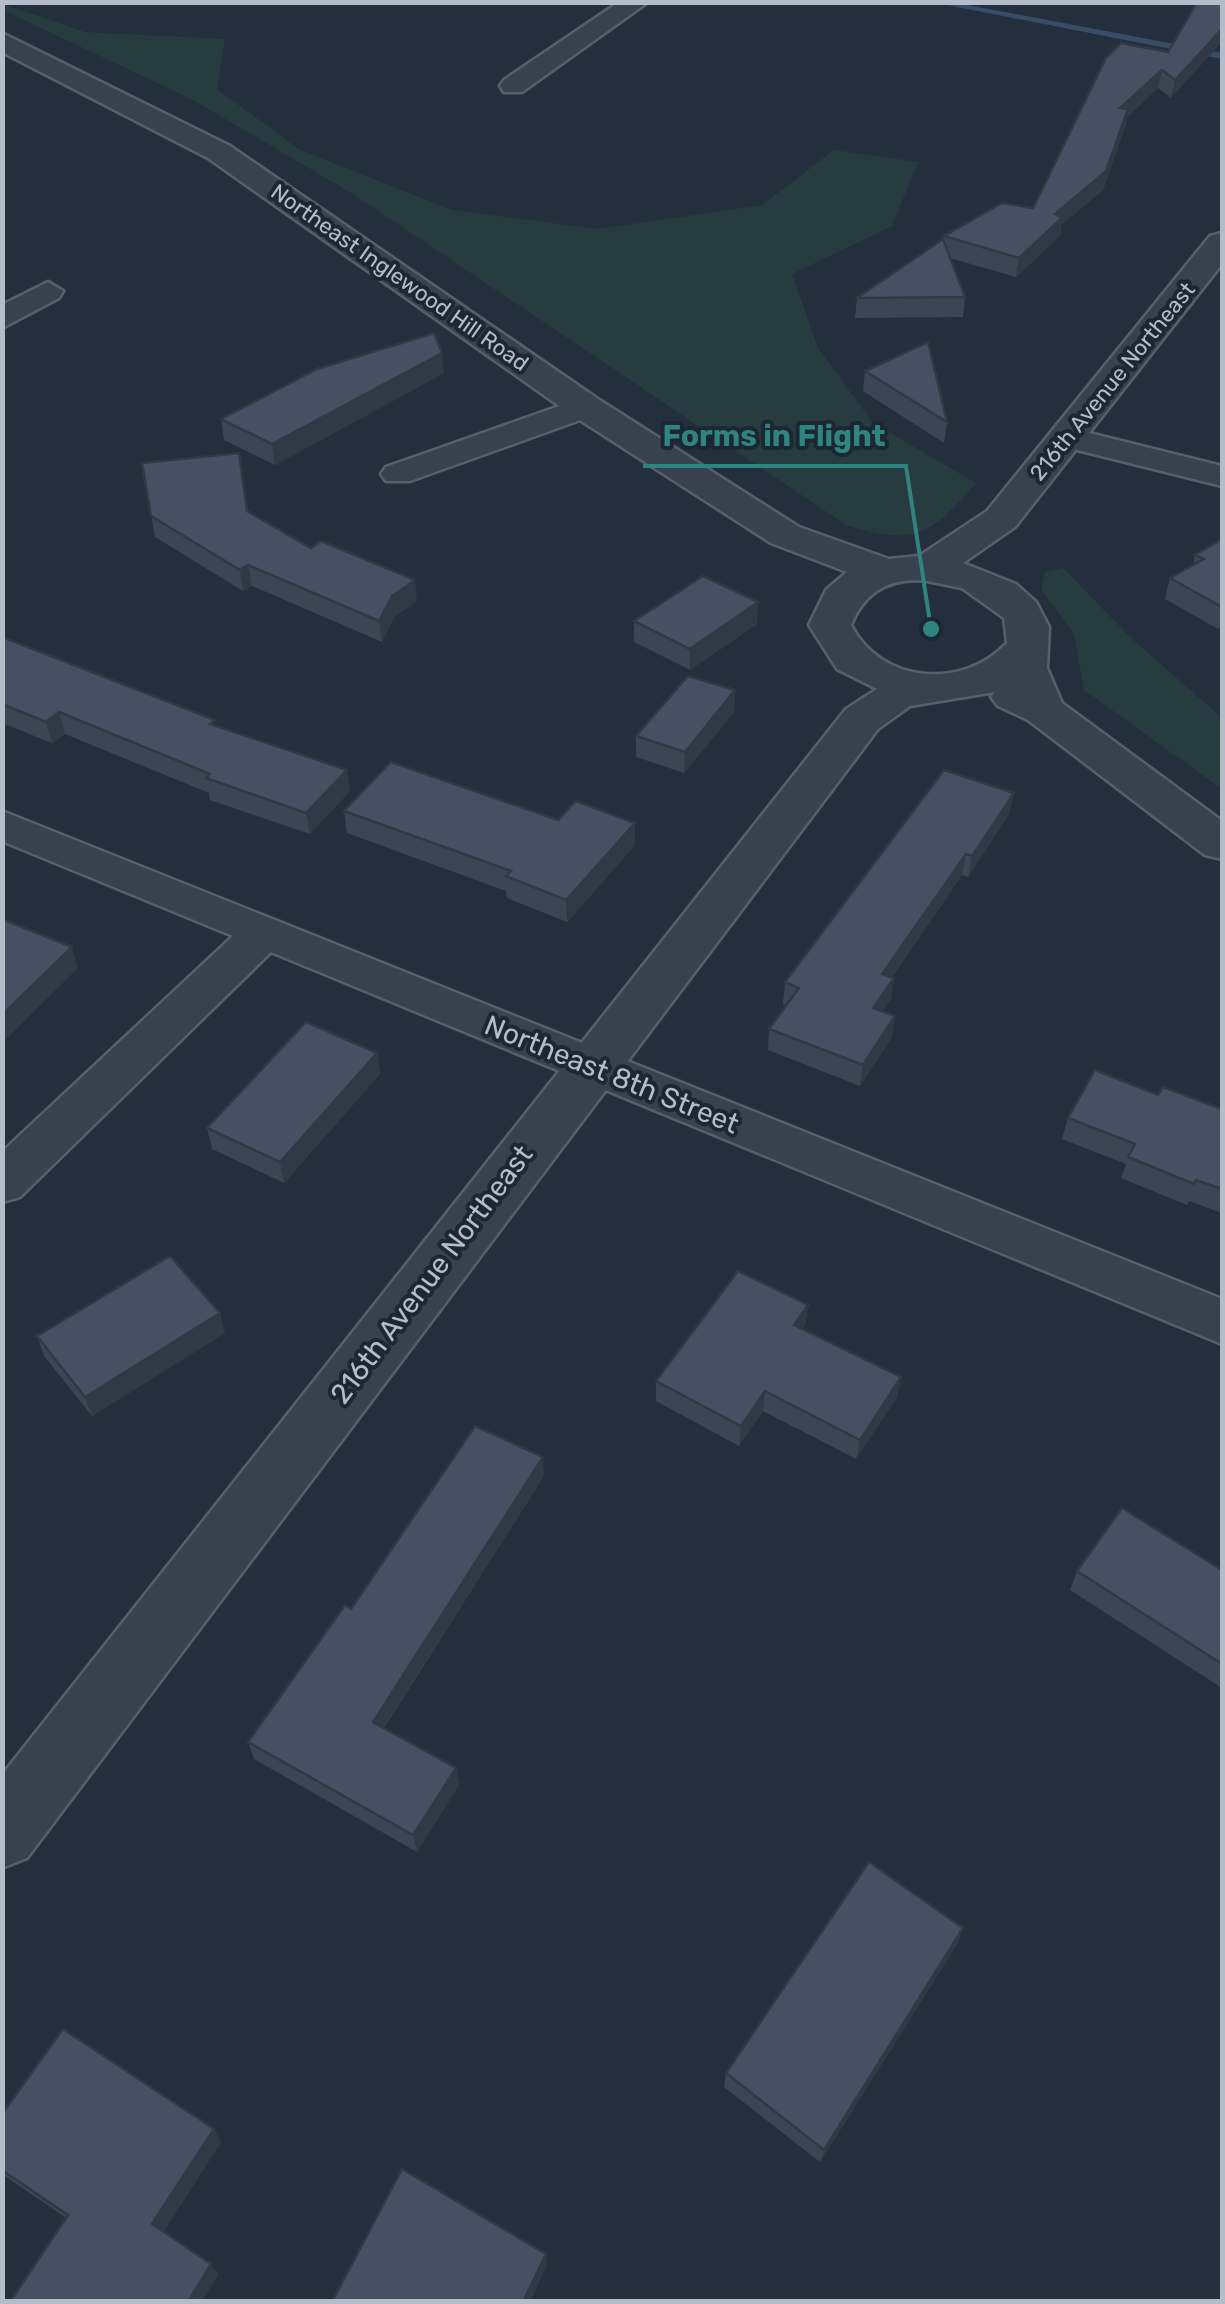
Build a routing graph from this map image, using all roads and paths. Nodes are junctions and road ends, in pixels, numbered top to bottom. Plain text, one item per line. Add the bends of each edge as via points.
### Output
1 (636, 2) edge
2 (2, 41) edge
3 (514, 86) dead end
4 (1222, 243) edge
5 (48, 290) dead end
6 (2, 319) edge
7 (585, 407) junction
8 (1065, 437) junction
9 (398, 474) dead end
10 (1222, 476) edge
11 (1002, 520) junction
12 (785, 535) junction
13 (926, 569) junction
14 (885, 570) junction
15 (1009, 597) junction
16 (834, 607) junction
17 (1028, 646) junction
18 (854, 662) junction
19 (973, 683) junction
20 (928, 687) junction
21 (1044, 712) junction
22 (862, 719) junction
23 (2, 825) edge
24 (1222, 844) edge
25 (265, 932) junction
26 (591, 1066) junction
27 (2, 1183) edge
28 (1222, 1322) edge
29 (2, 1833) edge

1 - 3 street
2 - 7 street, Northeast Inglewood Hill Road via 219,152
4 - 8 street, 216th Avenue Northeast
5 - 6 street
7 - 9 street
7 - 12 street, Northeast Inglewood Hill Road
8 - 10 street
8 - 11 street, 216th Avenue Northeast
11 - 13 street, 216th Avenue Northeast
11 - 15 street
12 - 14 street, Northeast Inglewood Hill Road
12 - 16 street, Northeast Inglewood Hill Road
13 - 14 street
13 - 15 street via 970,576
14 - 16 street
15 - 17 street via 1031,630
16 - 18 street via 830,626
17 - 19 street via 1000,674
17 - 21 street via 1026,676
18 - 20 street via 888,680
18 - 22 street via 863,690
19 - 20 street
19 - 21 street
20 - 22 street, 216th Avenue Northeast
21 - 24 street
22 - 26 street, 216th Avenue Northeast
23 - 25 street, Northeast 8th Street
25 - 26 street, Northeast 8th Street
25 - 27 street
26 - 28 street, Northeast 8th Street
26 - 29 street, 216th Avenue Northeast

